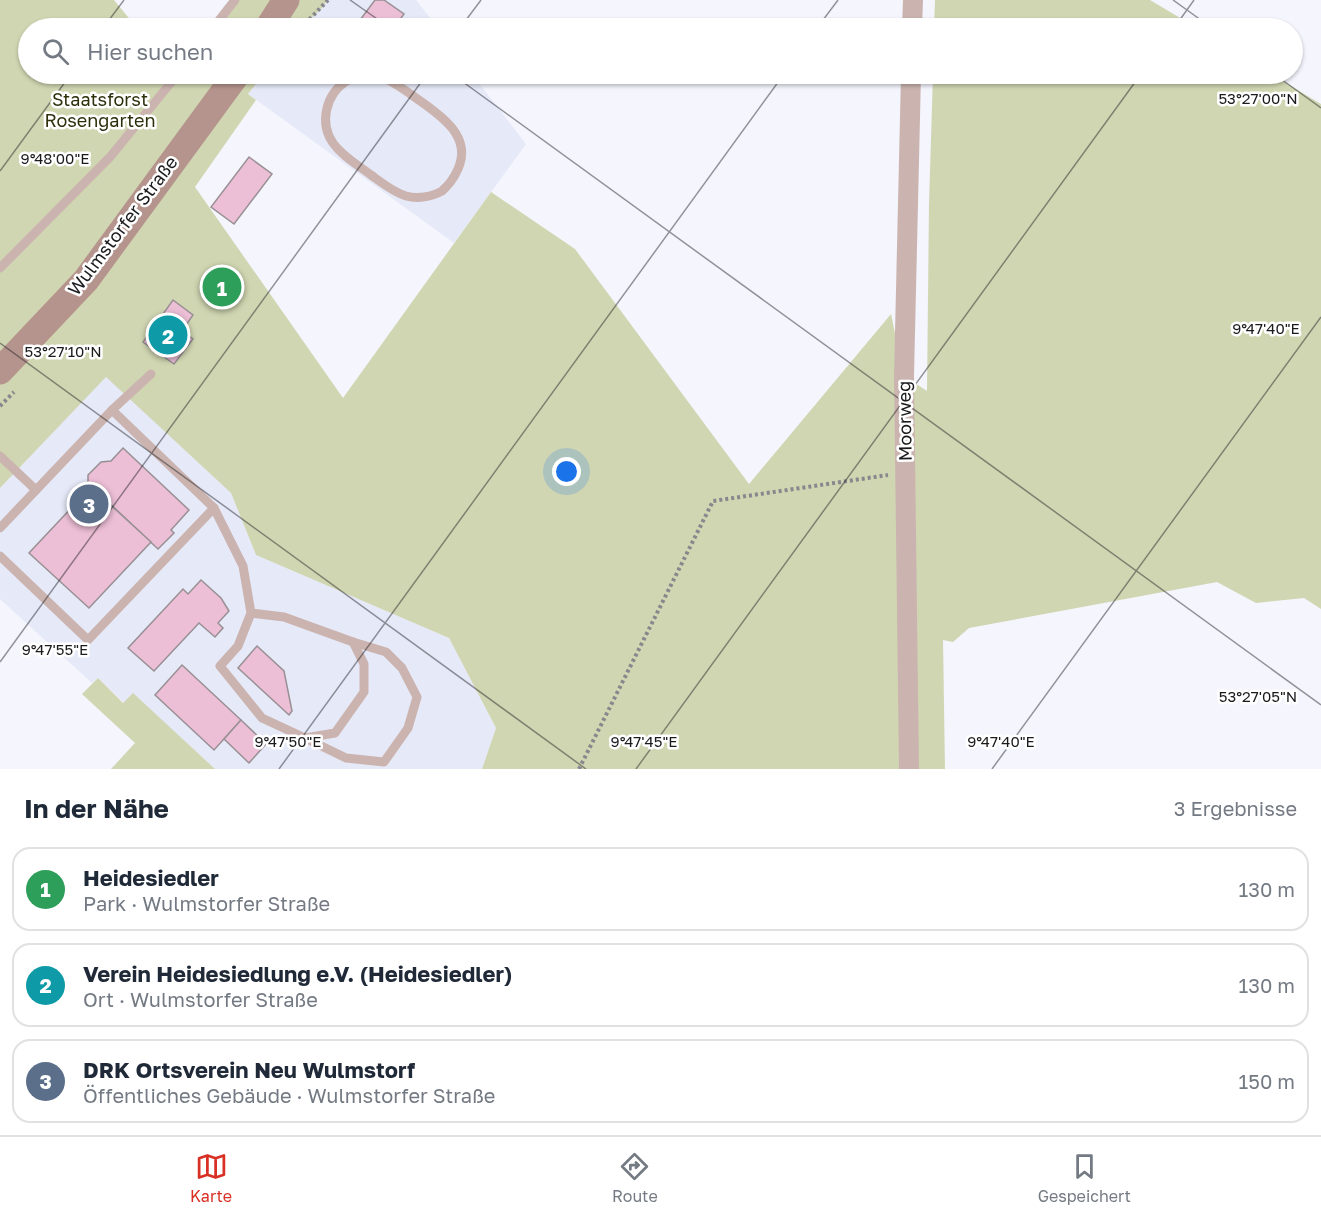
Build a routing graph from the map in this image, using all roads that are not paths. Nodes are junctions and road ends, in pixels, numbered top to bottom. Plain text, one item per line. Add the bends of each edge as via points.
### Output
1 (235, 0) edge
2 (913, 0) edge
3 (221, 18) edge
4 (912, 18) edge
5 (170, 84) edge
6 (230, 84) edge
7 (339, 84) edge
8 (395, 84) edge
9 (911, 84) edge
10 (0, 268) edge
11 (0, 371) edge
12 (151, 374) dead end
13 (112, 410) junction
14 (0, 456) edge
15 (36, 490) junction
16 (214, 508) junction
17 (0, 528) edge
18 (0, 556) edge
19 (251, 613) junction
20 (353, 642) junction
21 (305, 738) junction
22 (909, 769) edge

1 - 3 lane
2 - 4 street
5 - 10 lane via 110,158
6 - 11 main road, Wulmstorfer Straße via 86,280
7 - 8 lane via 326,108 326,125 332,141 343,154 392,190 407,197 425,197 441,191 453,180 461,164 461,146 455,130 443,117
9 - 22 street, Moorweg via 904,376
12 - 13 lane
13 - 15 lane
13 - 16 lane
14 - 15 lane
15 - 17 lane
16 - 18 lane via 88,640
16 - 19 lane via 243,566
19 - 20 lane via 284,617
19 - 21 lane via 238,646 220,666 262,718
20 - 21 lane via 364,664 364,692 335,733
20 - 21 lane via 386,652 402,668 417,697 408,728 384,762 346,758

